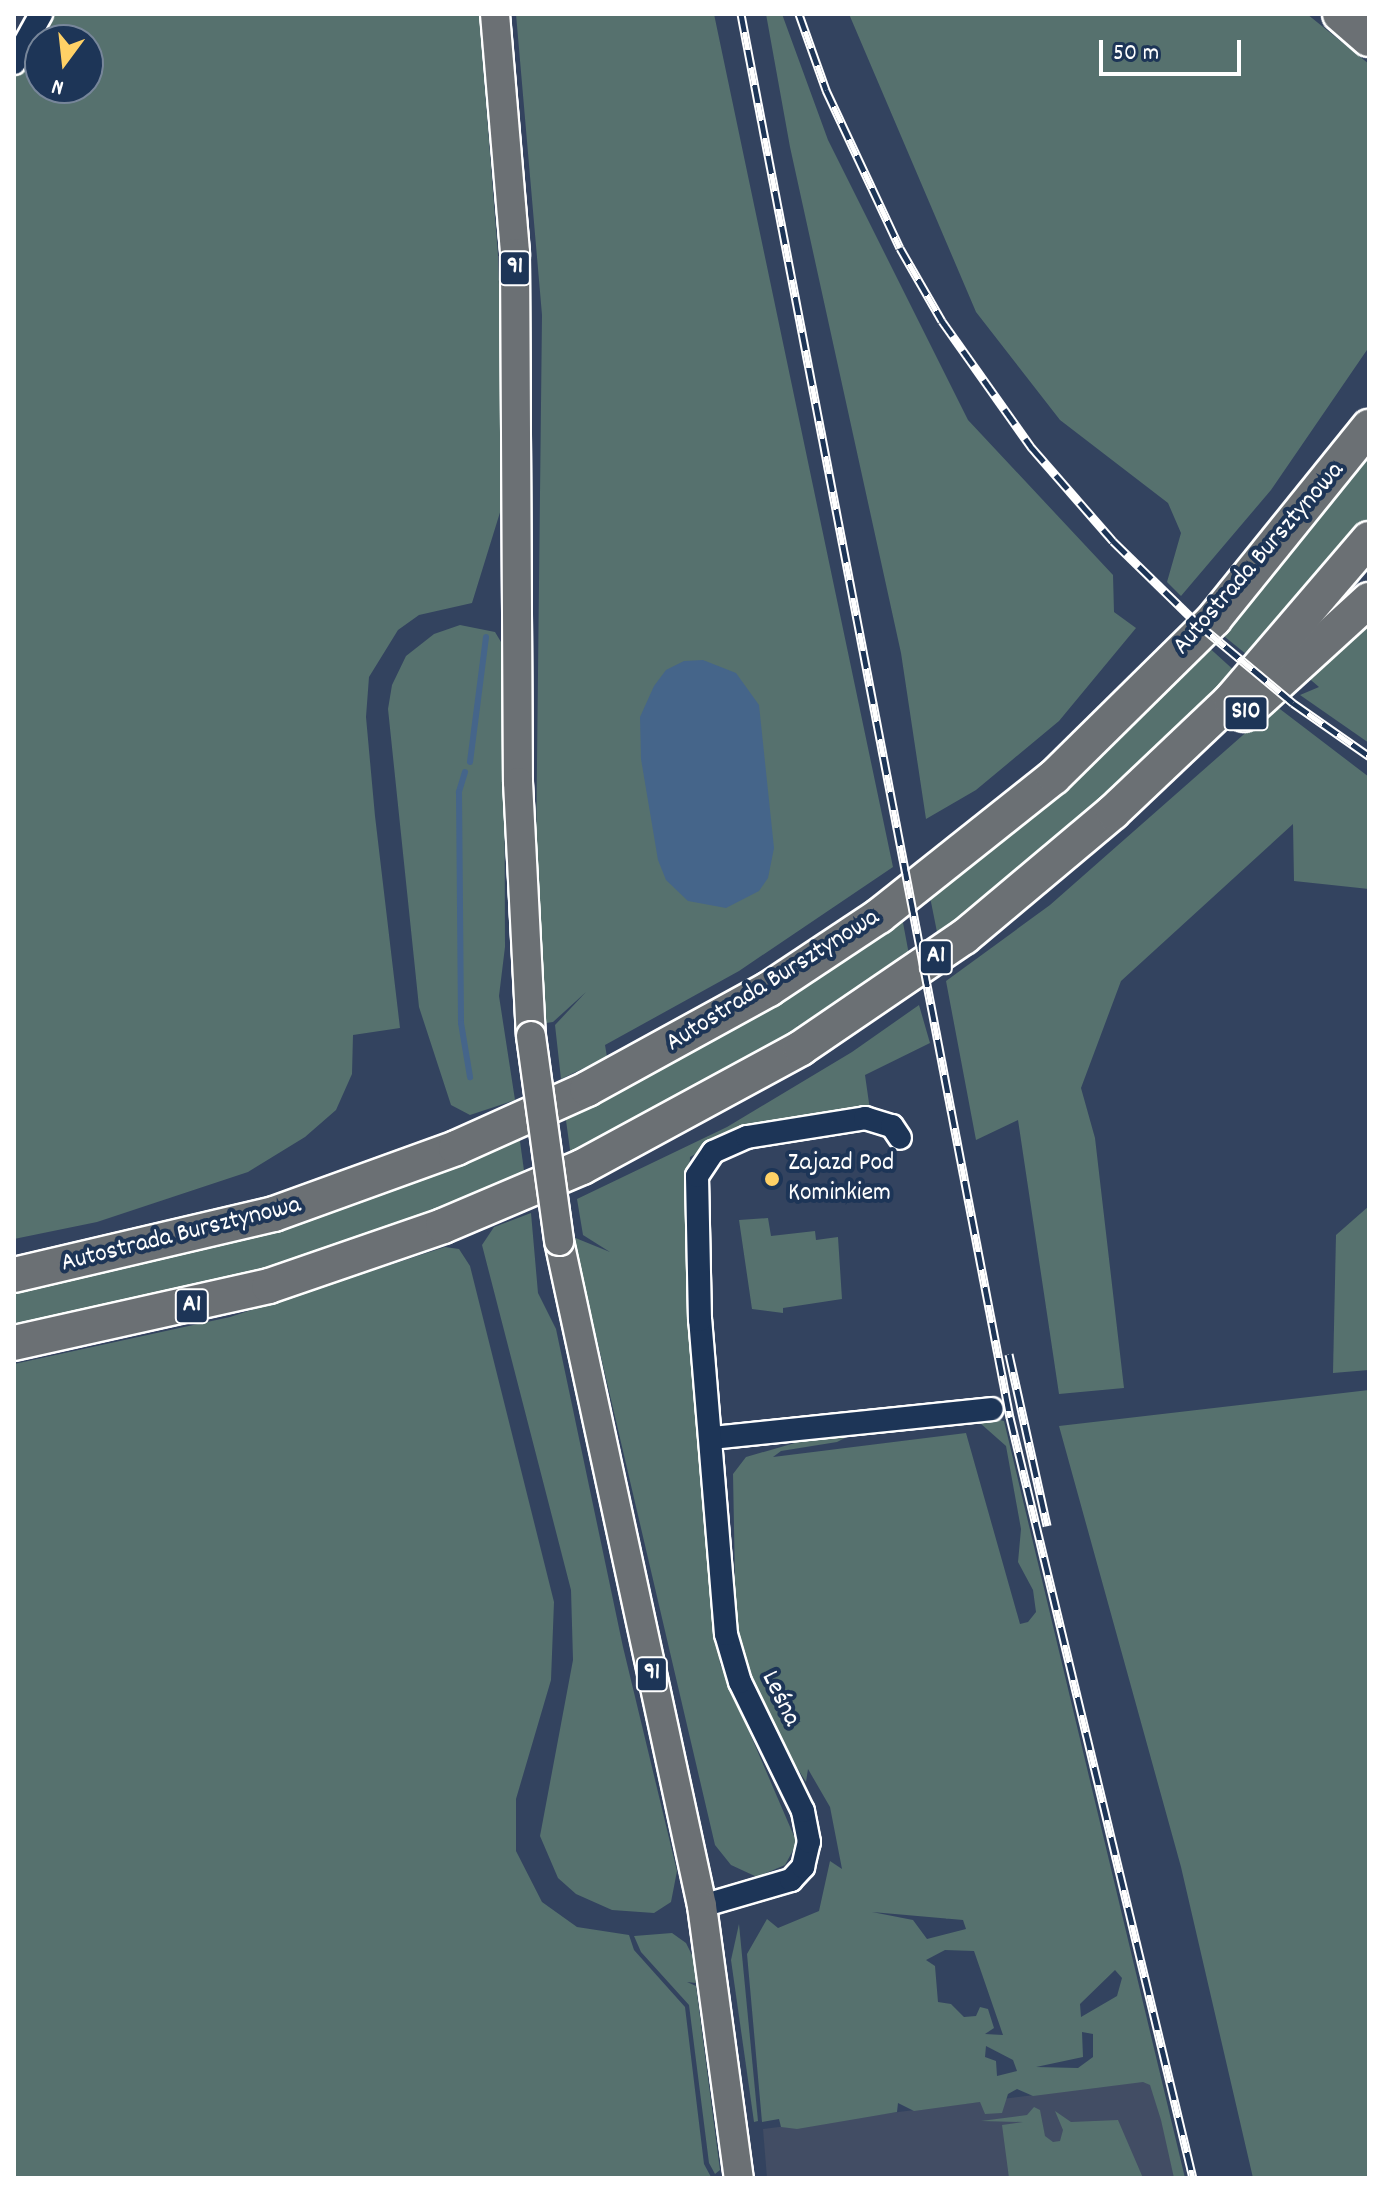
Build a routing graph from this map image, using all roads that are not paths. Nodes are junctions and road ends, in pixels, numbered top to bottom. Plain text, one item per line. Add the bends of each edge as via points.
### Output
1 (41, 14) edge
2 (495, 14) edge
3 (1340, 14) edge
4 (1369, 39) edge
5 (14, 63) edge
6 (1369, 427) edge
7 (1369, 539) edge
8 (1369, 600) edge
9 (1113, 812) junction
10 (900, 1138) dead end
11 (14, 1275) edge
12 (14, 1343) edge
13 (991, 1409) dead end
14 (712, 1438) junction
15 (702, 1906) junction
16 (739, 2178) edge

1 - 5 street
2 - 15 main road, 91, bridge via 515,253 518,782 531,1036 559,1241
3 - 4 highway
6 - 11 highway, Autostrada Bursztynowa via 1214,619 1054,777 879,916 769,989 587,1089 456,1148 274,1214
7 - 9 highway, A1 via 1231,700
8 - 9 highway, S10 via 1182,771
9 - 12 highway, A1 via 964,937 859,1011 732,1088 582,1167 443,1226 269,1286
10 - 14 street, Leśna via 892,1126 851,1119 747,1137 703,1161 697,1176 699,1306
13 - 14 street
14 - 15 street, Leśna via 729,1648 803,1811 809,1850 803,1867 783,1885
15 - 16 main road, 91

